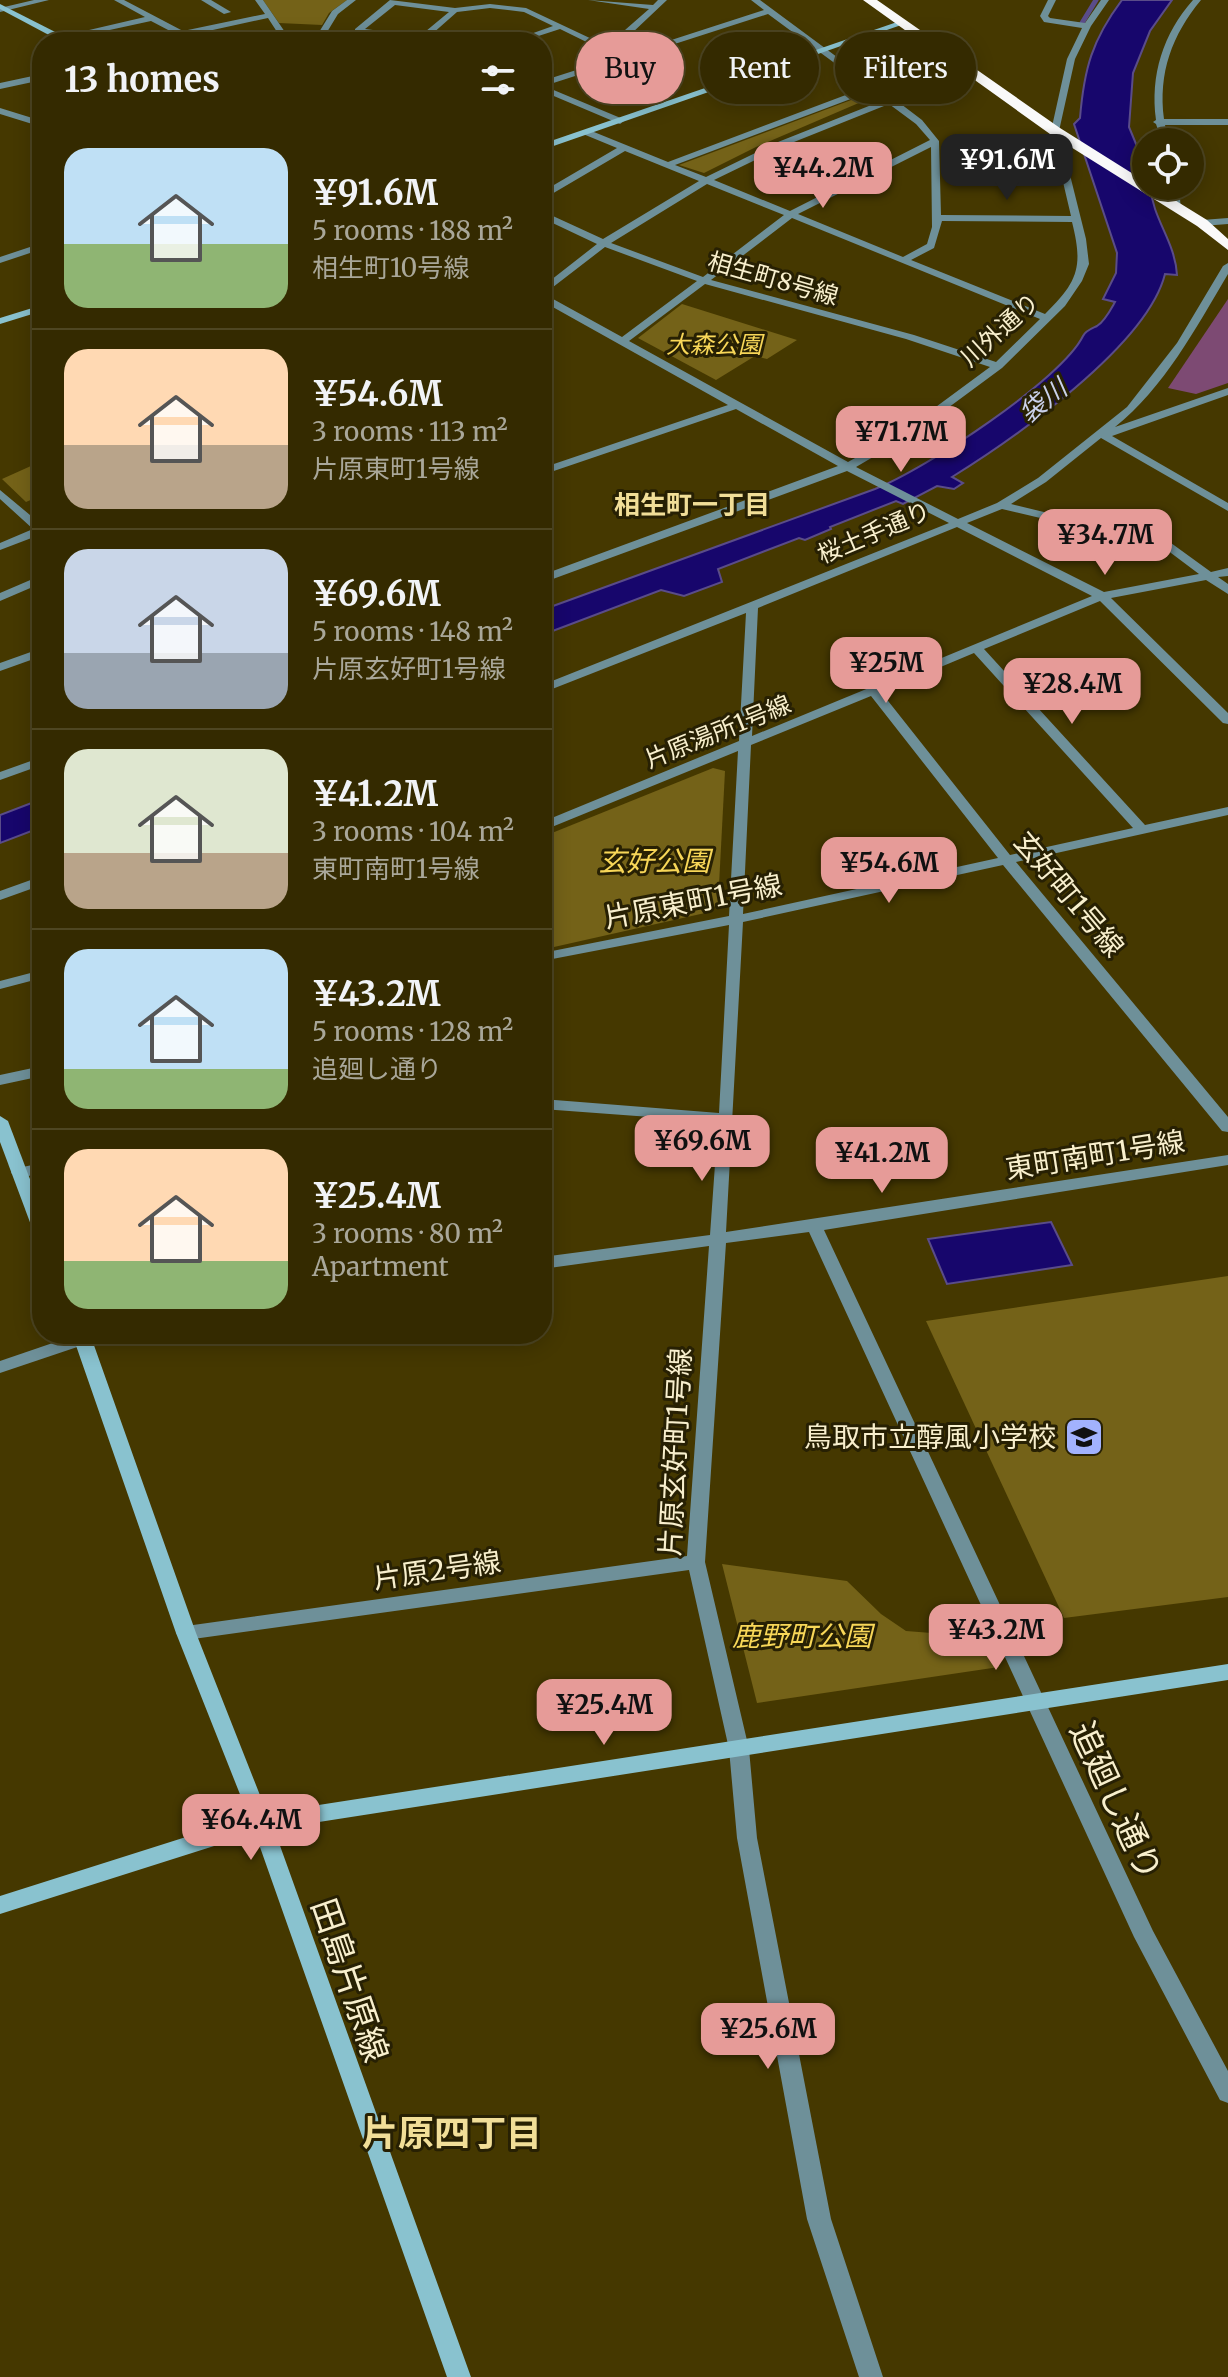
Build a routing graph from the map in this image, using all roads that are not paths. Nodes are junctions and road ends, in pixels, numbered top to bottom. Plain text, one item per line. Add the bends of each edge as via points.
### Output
1 (45, 0) edge
2 (118, 0) edge
3 (205, 0) edge
4 (259, 0) edge
5 (352, 0) edge
6 (592, 0) edge
7 (663, 0) edge
8 (755, 0) edge
9 (869, 0) edge
10 (1052, 0) edge
11 (1105, 0) edge
12 (1197, 0) edge
13 (494, 3) edge
14 (653, 7) junction
15 (2, 8) edge
16 (455, 10) junction
17 (769, 11) junction
18 (227, 12) dead end
19 (268, 16) junction
20 (152, 18) junction
21 (903, 23) junction
22 (1087, 26) junction
23 (559, 27) junction
24 (49, 32) edge
25 (97, 32) edge
26 (178, 32) edge
27 (192, 32) edge
28 (281, 32) edge
29 (323, 32) edge
30 (365, 32) edge
31 (429, 32) edge
32 (543, 32) edge
33 (628, 32) edge
34 (915, 32) edge
35 (576, 35) edge
36 (684, 38) edge
37 (822, 50) junction
38 (835, 61) edge
39 (576, 74) edge
40 (976, 77) edge
41 (32, 79) edge
42 (552, 82) edge
43 (0, 86) edge
44 (552, 90) edge
45 (835, 102) edge
46 (878, 104) edge
47 (894, 104) edge
48 (0, 111) edge
49 (32, 121) edge
50 (620, 121) junction
51 (1157, 122) junction
52 (1228, 122) edge
53 (1160, 128) edge
54 (1055, 131) junction
55 (586, 132) junction
56 (935, 141) junction
57 (552, 144) edge
58 (623, 148) junction
59 (667, 165) junction
60 (705, 180) junction
61 (552, 190) edge
62 (1176, 200) edge
63 (1178, 209) junction
64 (790, 215) junction
65 (938, 218) junction
66 (552, 219) edge
67 (1076, 219) junction
68 (1228, 221) edge
69 (1202, 223) junction
70 (603, 243) junction
71 (1228, 246) edge
72 (32, 249) edge
73 (0, 260) edge
74 (902, 261) junction
75 (1228, 266) edge
76 (703, 281) junction
77 (552, 286) edge
78 (552, 301) edge
79 (32, 311) edge
80 (1047, 318) junction
81 (0, 321) edge
82 (621, 343) junction
83 (998, 366) junction
84 (1228, 391) edge
85 (737, 405) junction
86 (1103, 435) junction
87 (552, 469) edge
88 (853, 469) junction
89 (0, 493) edge
90 (1001, 505) junction
91 (1228, 508) edge
92 (32, 521) edge
93 (956, 522) junction
94 (32, 534) edge
95 (0, 547) edge
96 (1228, 572) edge
97 (552, 575) edge
98 (1209, 575) junction
99 (32, 583) edge
100 (1228, 590) edge
101 (1102, 596) junction
102 (0, 597) edge
103 (752, 608) junction
104 (976, 648) junction
105 (32, 656) edge
106 (0, 667) edge
107 (552, 685) edge
108 (873, 690) junction
109 (1228, 720) edge
110 (743, 746) junction
111 (32, 765) edge
112 (0, 776) edge
113 (1228, 811) edge
114 (552, 823) edge
115 (1141, 829) junction
116 (1005, 858) junction
117 (32, 884) edge
118 (0, 896) edge
119 (737, 919) junction
120 (552, 955) edge
121 (32, 977) edge
122 (0, 985) edge
123 (32, 1073) edge
124 (0, 1080) edge
125 (552, 1105) edge
126 (726, 1118) junction
127 (0, 1121) edge
128 (1228, 1127) edge
129 (1228, 1160) edge
130 (32, 1170) edge
131 (19, 1173) junction
132 (32, 1207) edge
133 (814, 1226) junction
134 (719, 1237) junction
135 (552, 1262) edge
136 (65, 1344) edge
137 (90, 1344) edge
138 (0, 1367) edge
139 (696, 1562) junction
140 (186, 1633) junction
141 (1228, 1672) edge
142 (1033, 1701) junction
143 (739, 1749) junction
144 (261, 1822) junction
145 (0, 1905) edge
146 (1228, 2093) edge
147 (459, 2377) edge
148 (871, 2377) edge

1 - 15 street
2 - 20 street
3 - 18 street
4 - 19 street
5 - 29 street
6 - 14 street
7 - 14 street
8 - 17 street
9 - 21 highway
10 - 22 street via 1047,20
11 - 22 street
12 - 51 street via 1168,47 1160,72
13 - 16 street
13 - 23 street via 526,10
14 - 33 street
15 - 24 main road
16 - 30 street via 393,2 358,31
16 - 31 street
17 - 36 street
17 - 37 street
19 - 27 street
19 - 28 street
20 - 25 street
20 - 26 street
21 - 34 highway
21 - 37 main road
22 - 54 street via 1071,59
23 - 32 street
23 - 35 street
37 - 38 street
37 - 50 main road
39 - 42 street
40 - 54 highway
41 - 43 street
44 - 50 street
45 - 59 street
46 - 60 street
47 - 56 street
48 - 49 street
50 - 55 main road
51 - 52 street
51 - 53 street
54 - 63 highway
54 - 67 street, 川外通り
55 - 57 main road
55 - 58 street
56 - 64 street
56 - 65 street
58 - 59 street
58 - 61 street
59 - 60 street
60 - 64 street
60 - 70 street
62 - 63 street
63 - 69 highway
64 - 74 street
64 - 76 street
65 - 67 street
65 - 74 street via 931,246
66 - 70 street, 相生町8号線
67 - 80 street, 川外通り via 1084,264
68 - 69 street
69 - 71 highway
70 - 76 street, 相生町8号線
70 - 77 street
72 - 73 street
74 - 80 street
75 - 86 street, 桜土手通り via 1181,344 1131,409
76 - 82 street
76 - 83 street, 相生町8号線
78 - 82 street
79 - 81 main road
80 - 83 street, 川外通り
82 - 85 street
83 - 88 street, 川外通り
84 - 86 street
85 - 87 street
85 - 88 street
86 - 90 street, 桜土手通り
86 - 91 street
88 - 93 street
88 - 97 street, 川外通り
89 - 92 street
90 - 93 street, 桜土手通り
90 - 98 street via 1167,545
93 - 101 street
93 - 103 street, 桜土手通り
94 - 95 street
96 - 98 street, 片原湯所1号線
98 - 100 street
98 - 101 street, 片原湯所1号線
99 - 102 street
101 - 104 street, 片原湯所1号線
101 - 109 street
103 - 107 street, 桜土手通り
103 - 110 street, 片原玄好町1号線
104 - 108 street, 片原湯所1号線
104 - 115 street
105 - 106 street
108 - 110 street, 片原湯所1号線
108 - 116 street, 玄好町1号線
110 - 114 street, 片原湯所1号線
110 - 119 street, 片原玄好町1号線
111 - 112 street
113 - 115 street, 片原東町1号線
115 - 116 street, 片原東町1号線
116 - 119 street, 片原東町1号線
116 - 128 street, 玄好町1号線
117 - 118 street
119 - 120 street, 片原東町1号線
119 - 126 street, 片原玄好町1号線
121 - 122 street
123 - 124 street
125 - 126 street
126 - 134 street, 片原玄好町1号線
127 - 131 main road
129 - 133 street, 東町南町1号線
130 - 131 street
131 - 132 main road
133 - 134 street, 東町南町1号線
133 - 142 street, 追廻し通り
134 - 135 street, 東町南町1号線
134 - 139 street, 片原玄好町1号線
136 - 138 street
137 - 140 main road, 田島片原線
139 - 140 street, 片原2号線
139 - 143 street, 片原玄好町1号線
140 - 144 main road, 田島片原線
141 - 142 main road
142 - 143 main road
142 - 146 street, 追廻し通り via 1145,1937
143 - 144 main road
143 - 148 street, 片原玄好町1号線 via 747,1838 819,2219
144 - 145 main road
144 - 147 main road, 田島片原線

